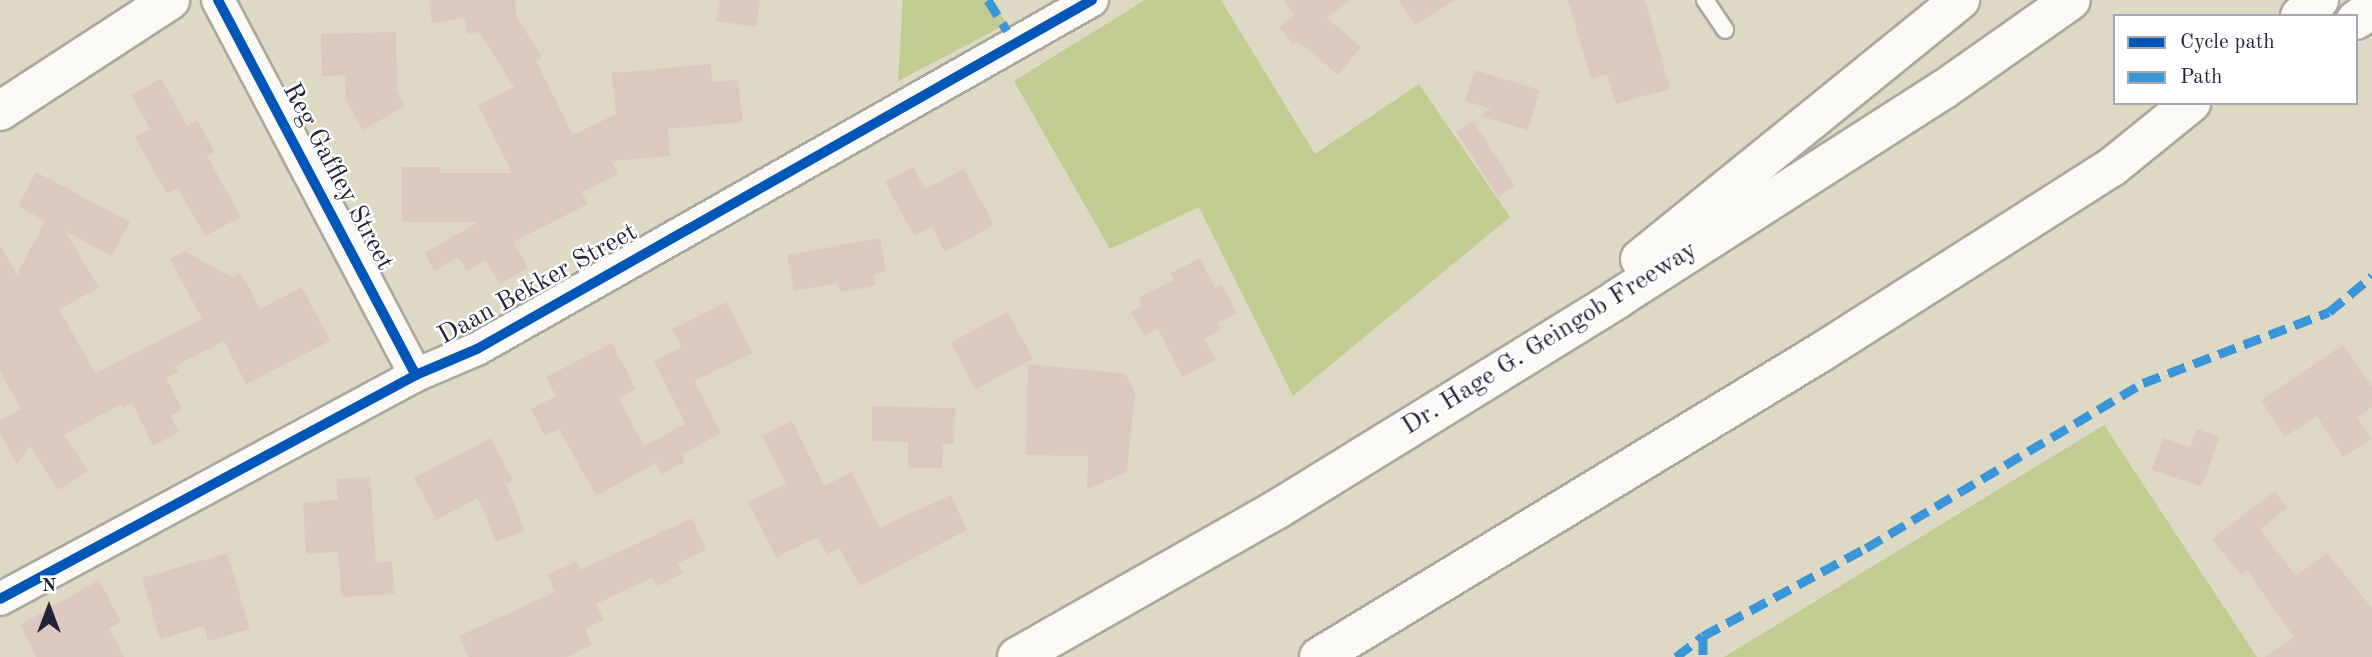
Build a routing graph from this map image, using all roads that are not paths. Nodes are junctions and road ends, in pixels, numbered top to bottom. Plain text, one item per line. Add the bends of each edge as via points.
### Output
1 (170, 0) edge
2 (218, 0) edge
3 (1092, 0) edge
4 (1705, 0) edge
5 (1960, 0) edge
6 (2071, 0) edge
7 (2319, 0) edge
8 (2302, 14) edge
9 (1725, 30) dead end
10 (2189, 105) edge
11 (2215, 105) edge
12 (0, 111) edge
13 (2112, 167) junction
14 (1508, 366) junction
15 (416, 375) junction
16 (0, 598) edge
17 (1017, 657) edge
18 (1319, 657) edge

1 - 12 main road
2 - 15 street, Reg Gaffley Street
3 - 15 street, Daan Bekker Street via 477,349
4 - 9 lane
5 - 14 main road
6 - 14 main road, Dr. Hage G. Geingob Freeway via 1943,90
7 - 8 main road
10 - 13 main road
11 - 13 main road
13 - 18 main road via 1823,351
14 - 17 main road, Dr. Hage G. Geingob Freeway via 1276,510
15 - 16 street, Daan Bekker Street

